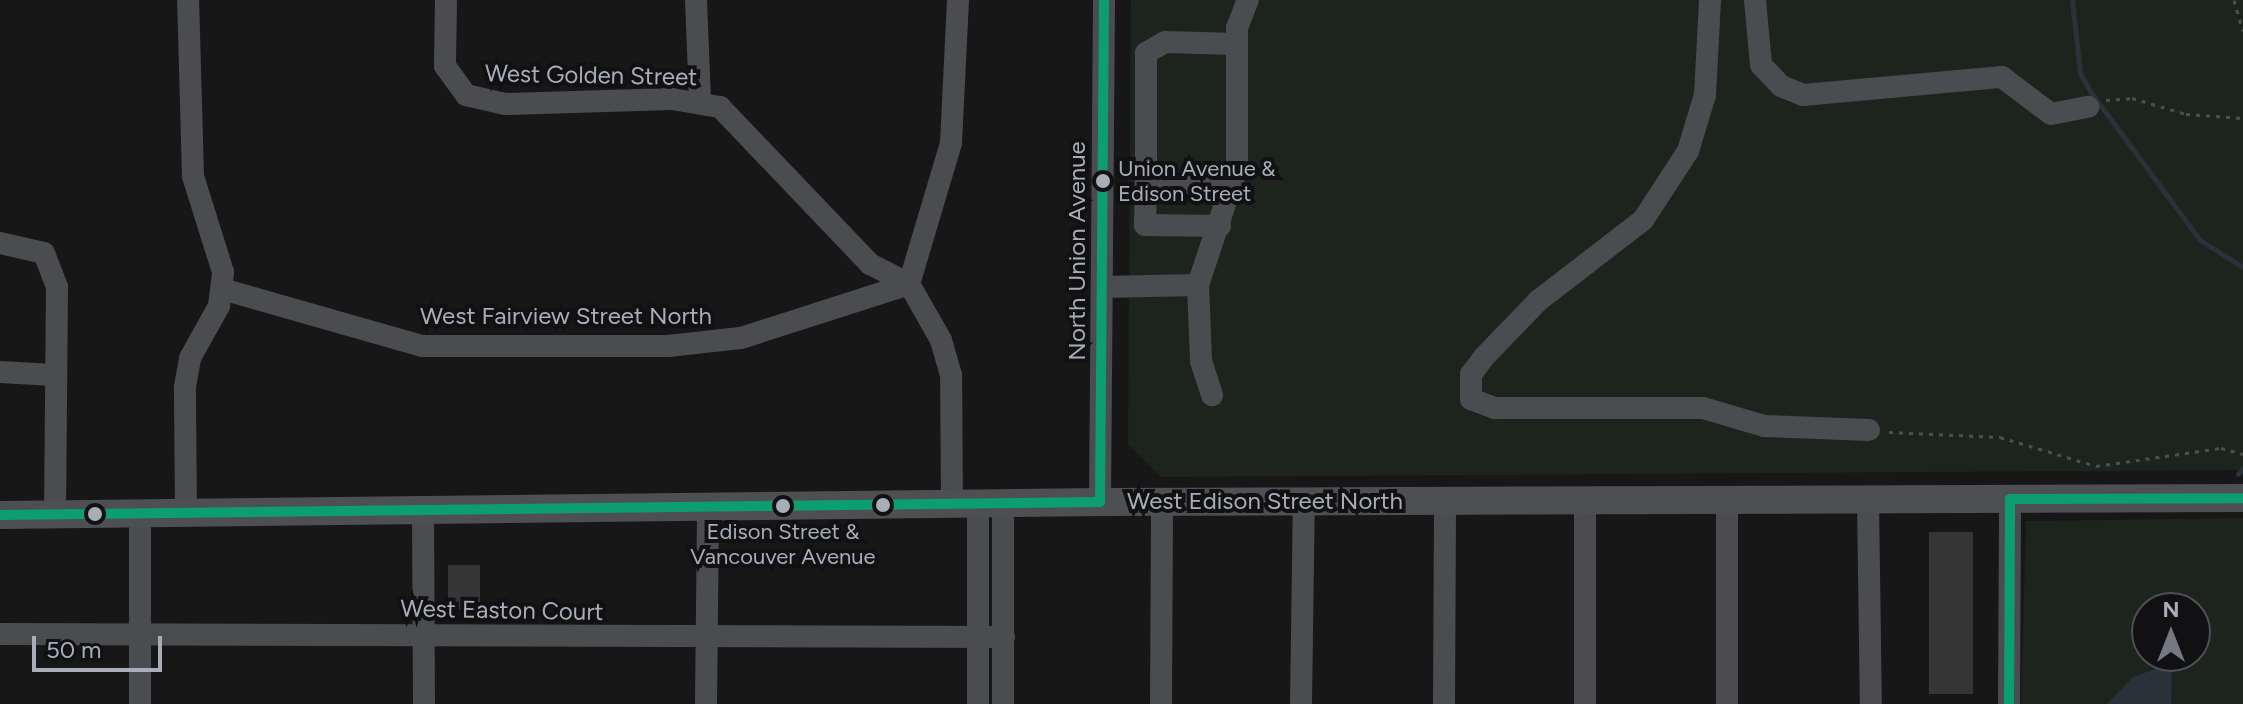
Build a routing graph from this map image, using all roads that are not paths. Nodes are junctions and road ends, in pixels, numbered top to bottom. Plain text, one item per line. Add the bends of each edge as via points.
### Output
1 (188, 0) edge
2 (446, 0) edge
3 (696, 0) edge
4 (958, 0) edge
5 (1104, 0) edge
6 (1248, 0) edge
7 (1710, 0) edge
8 (1755, 0) edge
9 (1237, 44) junction
10 (700, 100) junction
11 (2088, 107) dead end
12 (1231, 182) junction
13 (1146, 183) junction
14 (1220, 226) junction
15 (0, 243) edge
16 (909, 284) junction
17 (1198, 285) junction
18 (1103, 287) junction
19 (222, 289) junction
20 (0, 372) edge
21 (53, 375) junction
22 (1212, 395) dead end
23 (1869, 430) road end
24 (2243, 498) edge
25 (2010, 499) junction
26 (1727, 500) junction
27 (1868, 500) junction
28 (1304, 501) junction
29 (1445, 501) junction
30 (1585, 501) junction
31 (1100, 502) junction
32 (1162, 502) junction
33 (978, 503) junction
34 (708, 507) junction
35 (423, 511) junction
36 (186, 513) junction
37 (140, 514) junction
38 (0, 515) edge
39 (55, 515) junction
40 (0, 634) edge
41 (140, 635) junction
42 (423, 635) junction
43 (978, 636) junction
44 (1004, 637) junction
45 (707, 639) junction
46 (140, 704) edge
47 (424, 704) edge
48 (706, 704) edge
49 (978, 704) edge
50 (1003, 704) edge
51 (1161, 704) edge
52 (1301, 704) edge
53 (1444, 704) edge
54 (1585, 704) edge
55 (1727, 704) edge
56 (1871, 704) edge
57 (2009, 704) edge

1 - 19 street via 193,176 219,254
2 - 10 street, West Golden Street via 448,75 466,95 488,103
3 - 10 street
4 - 16 street via 951,143
5 - 18 street, North Union Avenue
6 - 9 street
7 - 23 street via 1705,95 1688,151 1643,220 1539,300 1484,357 1471,374 1471,399 1495,408 1703,408 1764,426
8 - 11 street via 1761,65 1781,86 1803,95 2002,77 2051,114
9 - 12 street via 1237,168
9 - 13 street via 1165,42 1146,53
10 - 16 street, West Golden Street via 734,114 870,264
12 - 13 street
12 - 14 street
13 - 14 street via 1145,225
14 - 17 street
15 - 21 street via 34,246 52,267 58,322
16 - 19 street, West Fairview Street North via 741,338 668,346 422,346
16 - 33 street via 941,340
17 - 18 street
17 - 22 street via 1201,361
18 - 31 street, North Union Avenue
19 - 36 street via 190,358 185,387
20 - 21 street
21 - 39 street via 44,419
24 - 25 main road, West Edison Street North
25 - 27 main road, West Edison Street North
25 - 57 street
26 - 27 main road, West Edison Street North
26 - 30 main road, West Edison Street North
26 - 55 street
27 - 56 street
28 - 29 main road, West Edison Street North
28 - 32 main road, West Edison Street North
28 - 52 street
29 - 30 main road, West Edison Street North
29 - 53 street
30 - 54 street
31 - 32 main road, West Edison Street North
31 - 33 main road, West Edison Street North
32 - 51 street
33 - 34 main road, West Edison Street North
33 - 43 street
33 - 44 street
34 - 35 main road, West Edison Street North
34 - 45 street
35 - 36 main road, West Edison Street North
35 - 42 street
36 - 37 main road, West Edison Street North
37 - 39 main road, West Edison Street North
37 - 41 street
38 - 39 main road, West Edison Street North
40 - 41 street, West Easton Court
41 - 42 street, West Easton Court
41 - 46 street
42 - 45 street, West Easton Court
42 - 47 street
43 - 44 street, West Easton Court
43 - 45 street, West Easton Court
43 - 49 street
44 - 50 street
45 - 48 street

